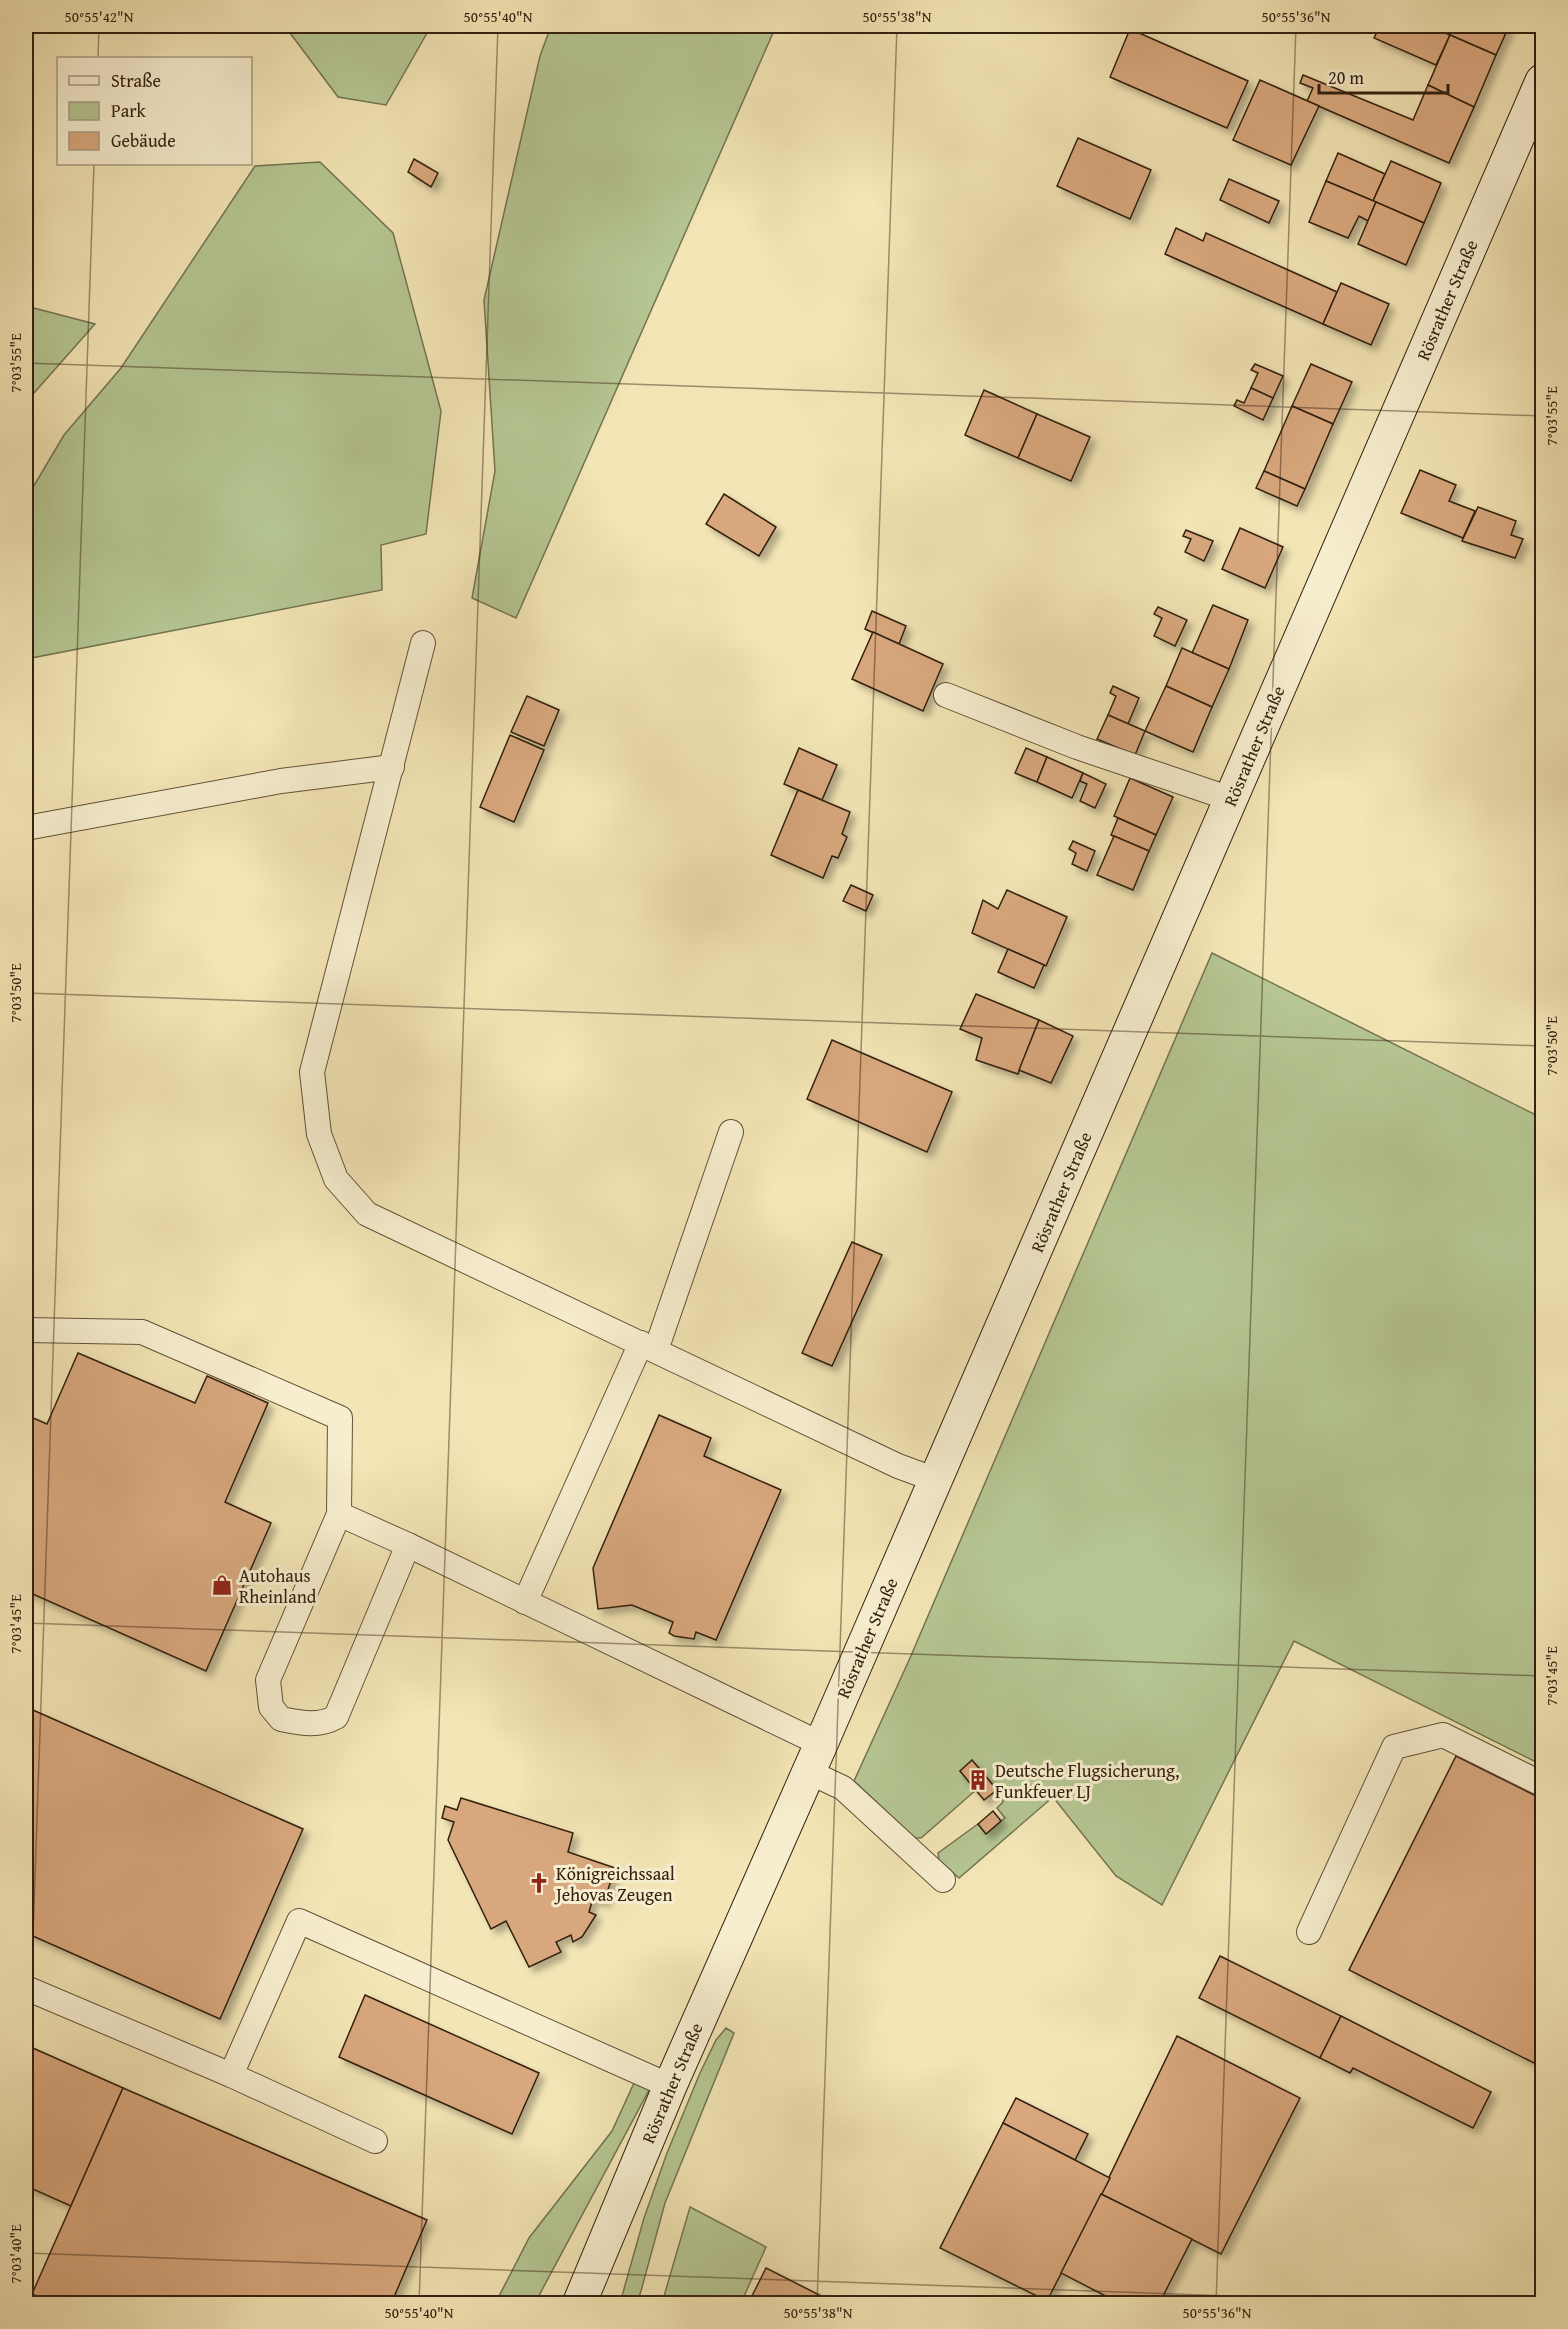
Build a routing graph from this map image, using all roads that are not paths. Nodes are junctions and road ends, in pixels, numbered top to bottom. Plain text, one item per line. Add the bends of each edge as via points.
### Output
1 (1542, 81) edge
2 (423, 643) dead end
3 (946, 695) dead end
4 (392, 767) junction
5 (1231, 799) junction
6 (26, 828) edge
7 (731, 1132) dead end
8 (26, 1330) edge
9 (648, 1347) junction
10 (936, 1479) junction
11 (339, 1515) junction
12 (408, 1545) junction
13 (525, 1602) junction
14 (814, 1758) junction
15 (1542, 1784) edge
16 (943, 1880) dead end
17 (1309, 1932) dead end
18 (26, 1988) edge
19 (231, 2075) junction
20 (670, 2086) junction
21 (375, 2141) dead end
22 (579, 2304) edge

1 - 5 main road, Rösrather Straße
2 - 4 lane
3 - 5 lane via 1077,747
4 - 6 lane via 281,781
4 - 9 lane via 312,1072 318,1134 336,1179 367,1214
5 - 10 main road, Rösrather Straße
7 - 9 lane
8 - 11 lane via 142,1332 340,1418
9 - 10 lane via 898,1466
9 - 13 lane
10 - 14 main road, Rösrather Straße
11 - 12 lane
11 - 12 lane via 268,1680 271,1707 281,1719 305,1724 325,1723 336,1717
12 - 13 lane
13 - 14 lane
14 - 16 lane
14 - 20 main road, Rösrather Straße
15 - 17 lane via 1443,1736 1394,1747
18 - 19 lane
19 - 20 lane via 299,1921
19 - 21 lane
20 - 22 main road, Rösrather Straße

